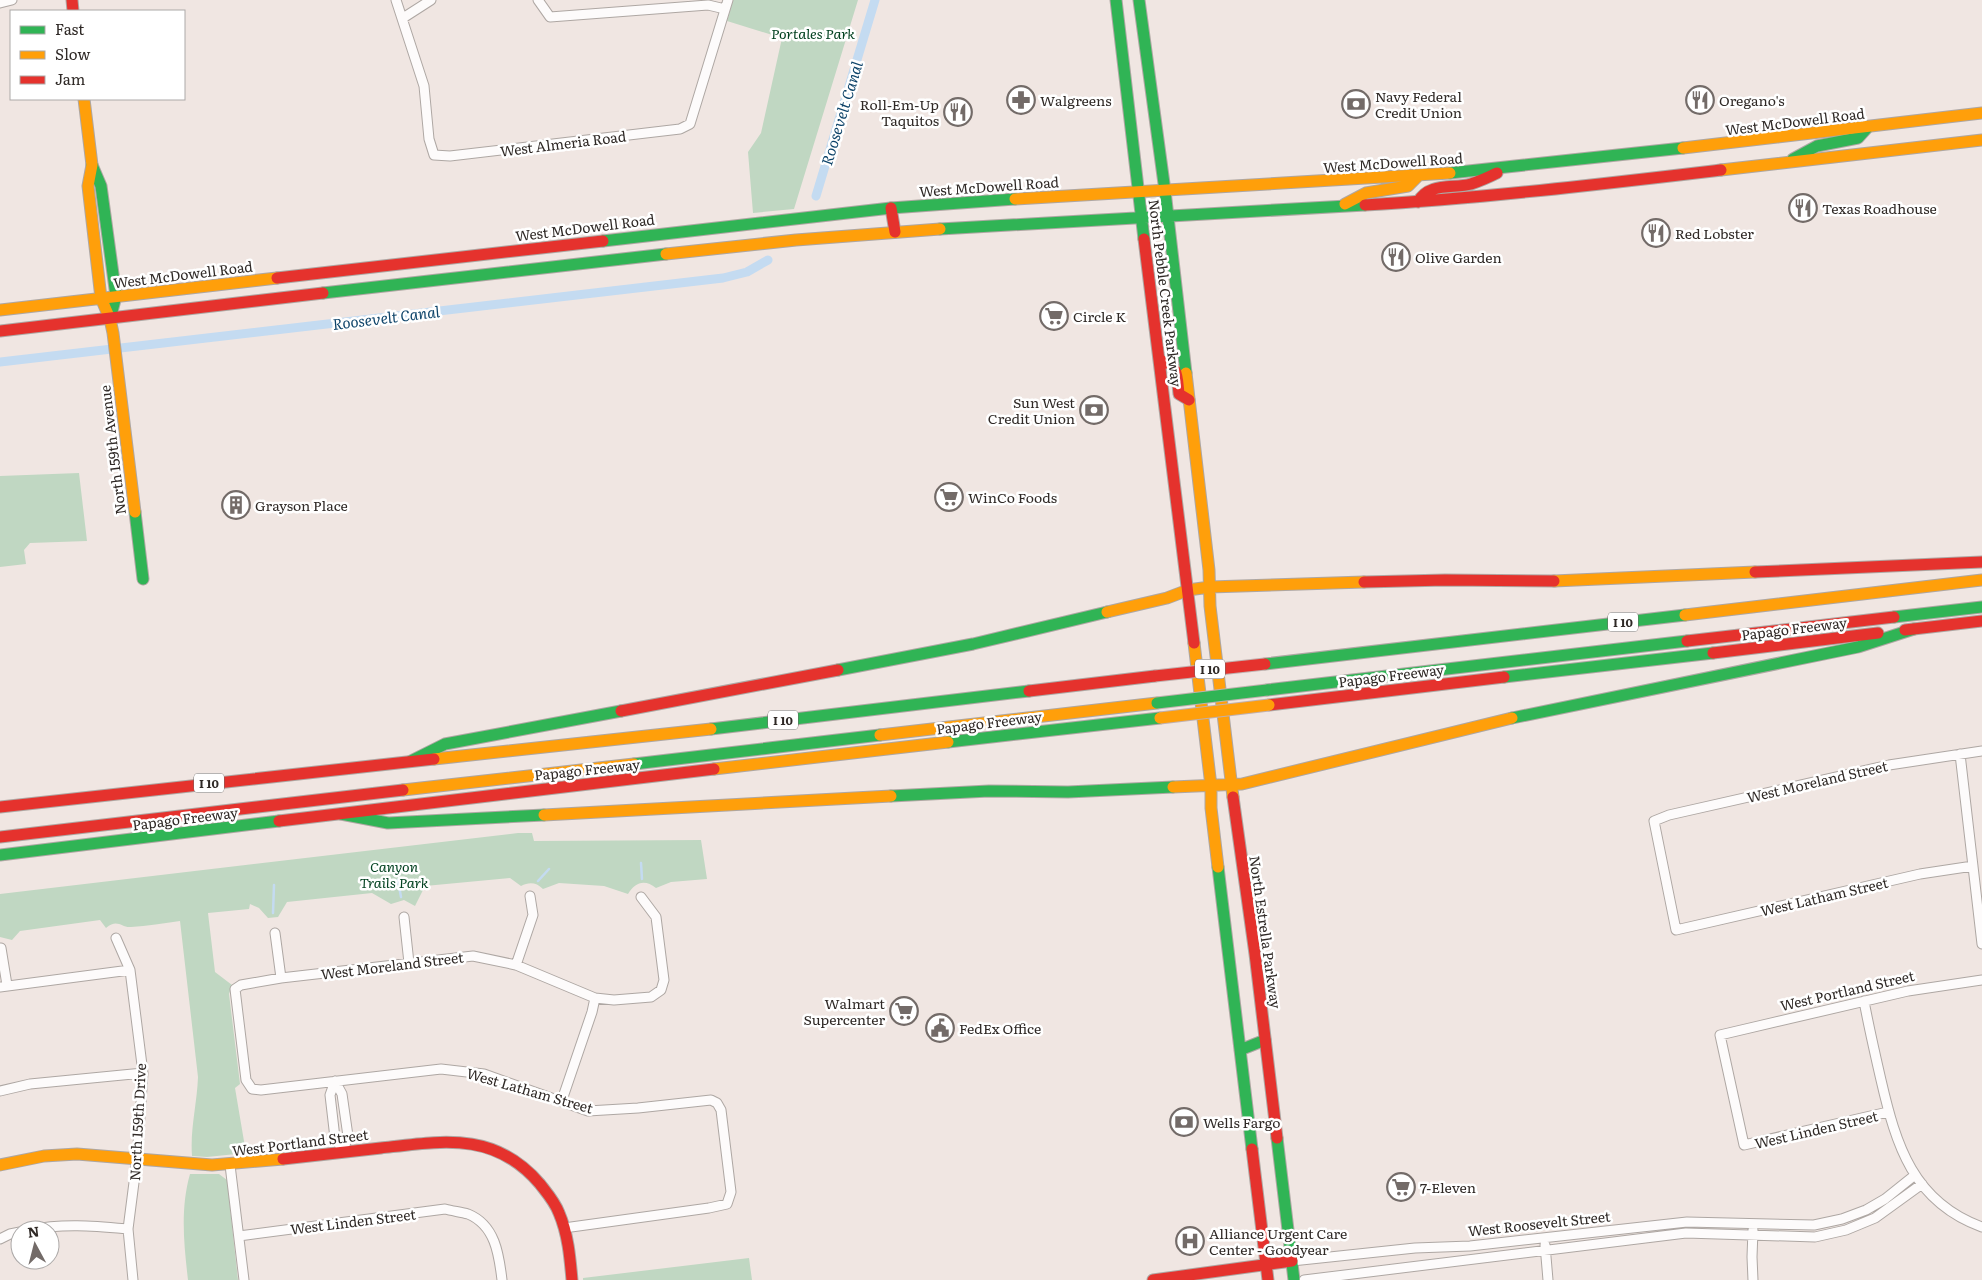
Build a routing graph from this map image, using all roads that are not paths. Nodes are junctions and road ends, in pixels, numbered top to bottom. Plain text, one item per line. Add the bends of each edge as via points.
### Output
1 (12, 0) edge
2 (396, 0) edge
3 (431, 0) edge
4 (538, 0) edge
5 (1116, 0) edge
6 (1139, 0) edge
7 (0, 3) edge
8 (726, 4) edge
9 (403, 18) junction
10 (84, 100) edge
11 (1982, 113) edge
12 (1867, 128) junction
13 (1982, 140) edge
14 (1786, 163) junction
15 (92, 165) junction
16 (1509, 168) junction
17 (1418, 176) junction
18 (1165, 191) junction
19 (1138, 192) junction
20 (1418, 202) junction
21 (1340, 207) junction
22 (891, 208) junction
23 (1167, 216) junction
24 (1141, 217) junction
25 (714, 227) junction
26 (895, 232) junction
27 (618, 259) junction
28 (116, 296) junction
29 (101, 298) junction
30 (0, 310) edge
31 (110, 319) junction
32 (0, 331) edge
33 (1159, 360) junction
34 (1189, 401) junction
35 (1982, 562) edge
36 (143, 579) dead end
37 (1982, 580) edge
38 (1210, 587) junction
39 (1188, 590) junction
40 (1982, 607) edge
41 (1982, 621) edge
42 (1914, 629) junction
43 (1982, 751) edge
44 (1960, 754) junction
45 (411, 761) junction
46 (1231, 785) junction
47 (1211, 786) junction
48 (2, 806) edge
49 (341, 814) junction
50 (0, 837) edge
51 (0, 855) edge
52 (1973, 866) junction
53 (530, 896) dead end
54 (641, 897) dead end
55 (404, 917) dead end
56 (1676, 930) joint
57 (275, 934) dead end
58 (116, 938) dead end
59 (1982, 944) edge
60 (1, 948) edge
61 (409, 963) junction
62 (516, 965) junction
63 (130, 970) junction
64 (281, 978) junction
65 (1982, 980) edge
66 (3, 986) edge
67 (595, 998) junction
68 (1864, 1001) junction
69 (1265, 1040) junction
70 (1240, 1050) junction
71 (143, 1073) junction
72 (335, 1081) junction
73 (252, 1089) joint
74 (0, 1091) edge
75 (562, 1100) junction
76 (1888, 1112) junction
77 (1744, 1145) joint
78 (343, 1152) junction
79 (138, 1159) junction
80 (0, 1164) edge
81 (230, 1165) junction
82 (1915, 1175) junction
83 (1922, 1184) junction
84 (1754, 1223) junction
85 (60, 1225) edge
86 (1982, 1227) edge
87 (564, 1228) junction
88 (128, 1229) junction
89 (1753, 1235) junction
90 (239, 1236) junction
91 (1544, 1238) junction
92 (1545, 1250) junction
93 (1292, 1261) junction
94 (1266, 1264) junction
95 (133, 1280) edge
96 (244, 1280) edge
97 (502, 1280) edge
98 (572, 1280) edge
99 (1154, 1280) edge
100 (1268, 1280) edge
101 (1294, 1280) edge
102 (1304, 1280) edge
103 (1548, 1280) edge
104 (1753, 1280) edge

1 - 7 street
2 - 9 street
3 - 9 street
4 - 8 street via 550,17
5 - 19 main road, North Pebble Creek Parkway
6 - 18 main road, North Pebble Creek Parkway
8 - 9 street, West Almeria Road via 690,124 680,129 450,156 434,155 429,138 424,86
10 - 15 main road, North 159th Avenue
11 - 12 main road, West McDowell Road
12 - 14 main road via 1858,140 1818,145
12 - 16 main road, West McDowell Road
13 - 14 main road
14 - 20 main road
15 - 28 main road, North 159th Avenue via 101,186
15 - 29 main road, North 159th Avenue via 88,186
16 - 17 main road, West McDowell Road
16 - 20 main road via 1469,185 1430,189 1419,197
17 - 18 main road, West McDowell Road
17 - 21 main road via 1406,188 1366,193
18 - 19 main road, West McDowell Road
18 - 23 main road, North Pebble Creek Parkway
19 - 22 main road, West McDowell Road
19 - 24 main road, North Pebble Creek Parkway
20 - 21 main road
21 - 23 main road
22 - 25 main road, West McDowell Road
22 - 26 main road
23 - 24 main road
23 - 34 main road, North Pebble Creek Parkway
24 - 26 main road
24 - 33 main road, North Pebble Creek Parkway
25 - 27 main road via 701,237 631,245 622,250
25 - 28 main road, West McDowell Road
26 - 27 main road
27 - 31 main road
28 - 29 main road, West McDowell Road
28 - 31 main road, North 159th Avenue
29 - 30 main road, West McDowell Road
29 - 31 main road, North 159th Avenue
31 - 32 main road
31 - 36 main road, North 159th Avenue
33 - 34 main road via 1173,365 1179,394
33 - 39 main road, North Pebble Creek Parkway
34 - 38 main road, North Pebble Creek Parkway
35 - 38 main road via 1536,582 1445,580
37 - 45 main road, Papago Freeway / I 10, bridge via 654,736
38 - 39 main road
38 - 46 main road, North Estrella Parkway
39 - 45 main road via 1167,598 964,646 445,744
39 - 47 main road
40 - 50 main road, bridge
41 - 42 main road, Papago Freeway
42 - 46 main road via 1858,647 1547,710
42 - 49 main road, Papago Freeway, bridge
43 - 44 street, West Moreland Street
44 - 52 street
44 - 56 street, West Moreland Street via 1889,765 1654,821
45 - 48 main road, Papago Freeway / I 10
46 - 47 main road
46 - 69 main road, North Estrella Parkway
47 - 49 main road via 1068,792 989,790 388,822
47 - 70 main road
49 - 51 main road, Papago Freeway
52 - 56 street, West Latham Street via 1920,874
52 - 59 street
53 - 62 street via 533,915
54 - 67 street, West Moreland Street via 656,918 664,980 661,990 651,997
55 - 61 street
57 - 64 street
58 - 63 street, North 159th Drive
60 - 66 street
61 - 62 street, West Moreland Street via 472,956
61 - 64 street, West Moreland Street
62 - 67 street, West Moreland Street
63 - 66 street
63 - 71 street, North 159th Drive
64 - 73 street, West Moreland Street via 235,989 246,1080
65 - 68 street, West Portland Street
67 - 75 street
68 - 76 street
68 - 77 street, West Portland Street via 1720,1035
69 - 70 main road
69 - 93 main road, North Estrella Parkway
70 - 94 main road
71 - 74 street via 30,1084
71 - 79 street, North 159th Drive
72 - 73 street, West Latham Street
72 - 75 street, West Latham Street via 441,1069 459,1070 484,1074
72 - 78 street via 342,1094 348,1136
72 - 78 street via 330,1095 335,1138
75 - 87 street, West Latham Street via 588,1110 711,1100 717,1103 721,1110 732,1192 727,1204 709,1208
76 - 77 street, West Linden Street
76 - 82 street via 1896,1140
78 - 81 main road, West Portland Street
78 - 87 main road, West Portland Street via 442,1141 474,1143 495,1149 540,1183 553,1200
79 - 80 main road, West Portland Street via 65,1154
79 - 81 main road, West Portland Street via 202,1166
79 - 88 street, North 159th Drive
81 - 90 street
82 - 83 street
82 - 84 street, West Roosevelt Street via 1880,1202 1842,1219 1803,1226
83 - 86 street via 1952,1213
83 - 89 street, West Roosevelt Street via 1876,1218 1835,1233 1806,1237
84 - 89 street
84 - 91 street, West Roosevelt Street via 1687,1222
85 - 88 street
87 - 98 main road, West Portland Street
88 - 95 street, North 159th Drive
89 - 92 street, West Roosevelt Street via 1686,1233
89 - 104 street
90 - 96 street
90 - 97 street, West Linden Street via 445,1210 468,1214 483,1223 493,1237
91 - 92 street
91 - 93 street, West Roosevelt Street
92 - 102 street, West Roosevelt Street
92 - 103 street
93 - 94 main road, West Roosevelt Street
93 - 101 main road, North Estrella Parkway
94 - 99 main road, West Roosevelt Street
94 - 100 main road

